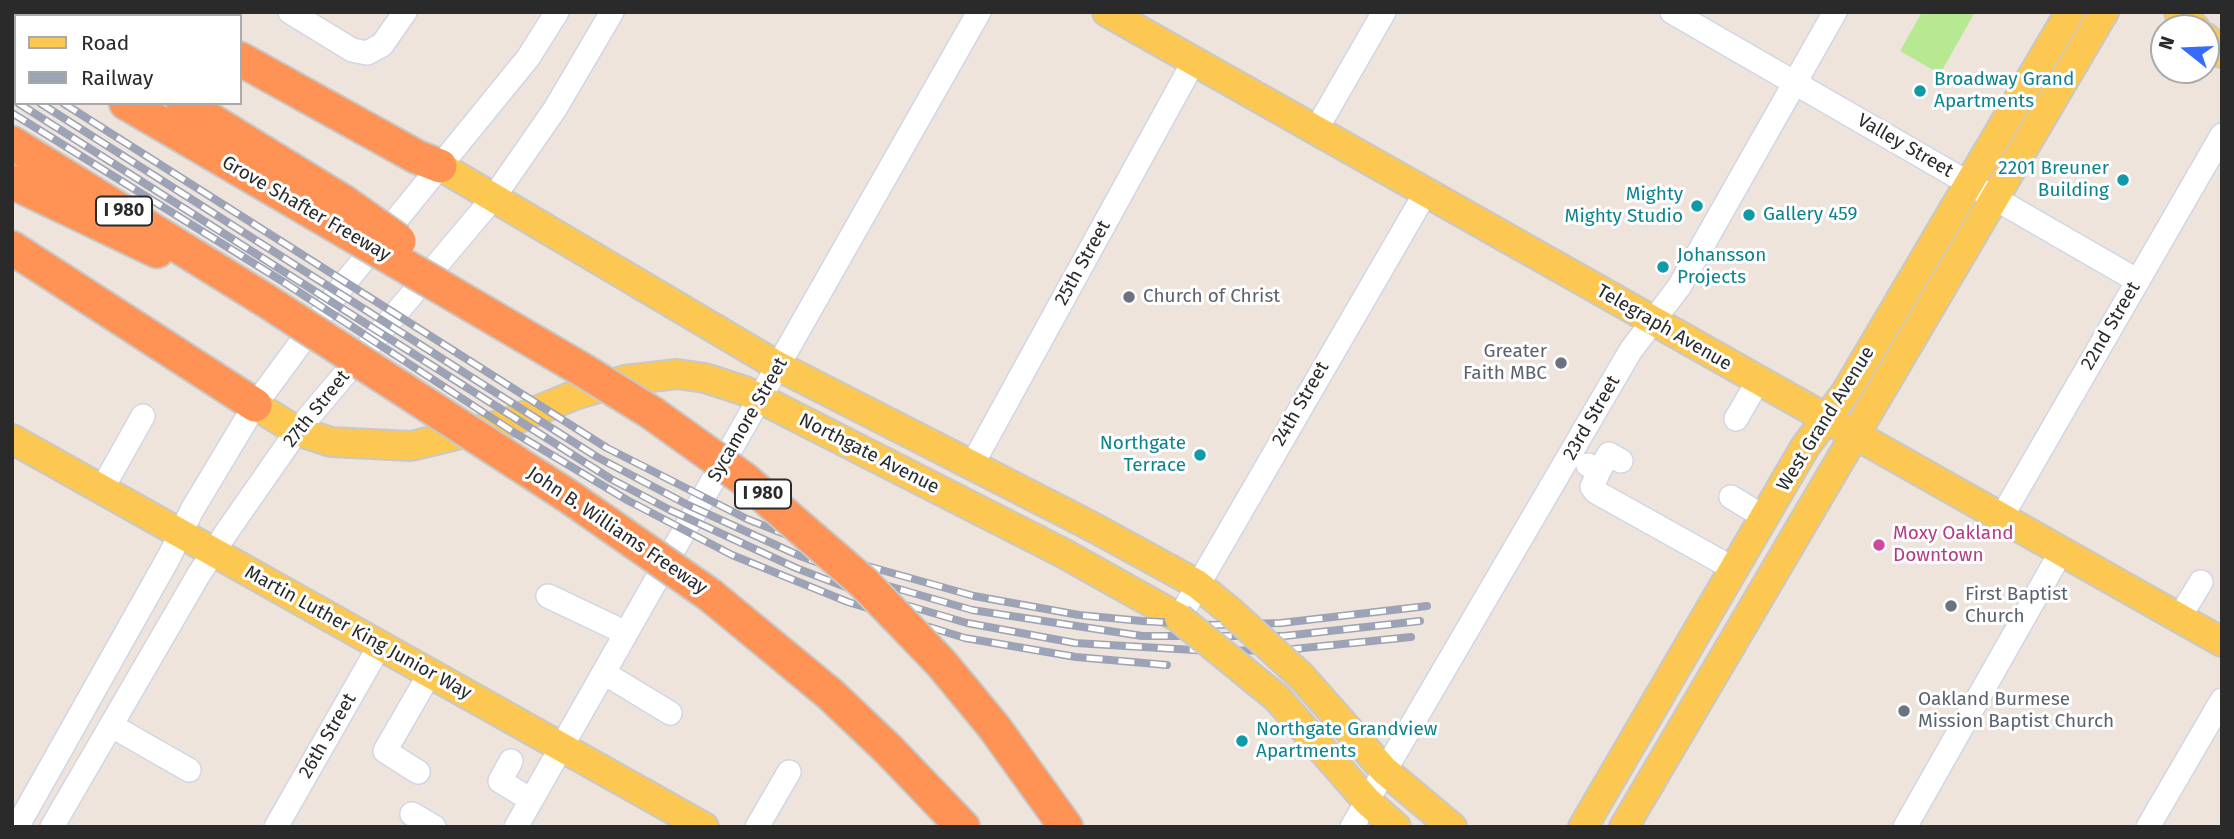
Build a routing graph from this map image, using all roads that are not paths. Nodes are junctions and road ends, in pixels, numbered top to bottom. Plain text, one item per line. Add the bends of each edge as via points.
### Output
1 (290, 12) edge
2 (405, 12) edge
3 (557, 12) edge
4 (612, 12) edge
5 (979, 12) edge
6 (1384, 12) edge
7 (1672, 12) edge
8 (1835, 12) edge
9 (2070, 12) edge
10 (2104, 12) edge
11 (1112, 13) edge
12 (1194, 61) junction
13 (242, 62) edge
14 (1795, 83) junction
15 (130, 105) edge
16 (186, 105) edge
17 (1316, 130) junction
18 (2222, 135) edge
19 (12, 143) edge
20 (440, 166) junction
21 (12, 182) edge
22 (1969, 182) junction
23 (1426, 192) junction
24 (494, 197) junction
25 (1995, 198) junction
26 (336, 212) junction
27 (12, 248) edge
28 (235, 281) junction
29 (2138, 281) junction
30 (1653, 322) junction
31 (778, 366) junction
32 (1758, 381) junction
33 (760, 398) junction
34 (255, 405) junction
35 (143, 416) dead end
36 (1737, 419) dead end
37 (1826, 419) junction
38 (297, 431) junction
39 (1853, 435) junction
40 (12, 439) edge
41 (1571, 454) junction
42 (1620, 461) dead end
43 (972, 465) junction
44 (1599, 471) junction
45 (102, 489) junction
46 (1731, 497) dead end
47 (1764, 517) junction
48 (2001, 518) junction
49 (180, 533) junction
50 (213, 551) junction
51 (2061, 552) junction
52 (1734, 569) junction
53 (2201, 582) dead end
54 (1197, 584) junction
55 (548, 596) dead end
56 (1179, 618) junction
57 (2179, 618) junction
58 (626, 633) junction
59 (2222, 642) edge
60 (380, 645) junction
61 (430, 673) junction
62 (604, 673) junction
63 (2222, 699) edge
64 (670, 713) dead end
65 (113, 726) junction
66 (562, 747) junction
67 (511, 761) dead end
68 (189, 770) dead end
69 (1384, 770) junction
70 (418, 772) dead end
71 (789, 772) dead end
72 (531, 800) junction
73 (1367, 801) junction
74 (412, 814) dead end
75 (17, 827) edge
76 (52, 827) edge
77 (276, 827) edge
78 (434, 827) edge
79 (516, 827) edge
80 (704, 827) edge
81 (757, 827) edge
82 (962, 827) edge
83 (1066, 827) edge
84 (1353, 827) edge
85 (1396, 827) edge
86 (1452, 827) edge
87 (1583, 827) edge
88 (1624, 827) edge
89 (1905, 827) edge
90 (2148, 827) edge

1 - 2 street via 352,50 367,53 382,45
3 - 20 street via 528,58
4 - 24 street, 27th Street via 555,109
5 - 31 street, Sycamore Street
6 - 17 street
7 - 14 street, Valley Street
8 - 14 street, 23rd Street
9 - 22 main road, West Grand Avenue
10 - 25 main road, West Grand Avenue
11 - 12 main road, Telegraph Avenue
12 - 17 main road, Telegraph Avenue
12 - 43 street, 25th Street
13 - 20 highway
14 - 22 street, Valley Street
14 - 30 street, 23rd Street via 1679,287
15 - 26 highway, Grove Shafter Freeway
16 - 26 highway
17 - 23 main road, Telegraph Avenue
18 - 29 street, 22nd Street
19 - 28 highway, I 980
20 - 24 main road, Northgate Avenue
20 - 34 street via 344,284
21 - 28 highway via 133,241
22 - 25 street, Valley Street
22 - 37 main road, West Grand Avenue
23 - 30 main road, Telegraph Avenue
23 - 54 street, 24th Street
24 - 31 main road, Northgate Avenue
24 - 38 street, 27th Street
25 - 29 street, Valley Street
25 - 39 main road, West Grand Avenue
26 - 83 highway, I 980, bridge via 397,239 487,314 652,414 774,502 890,609 994,727
27 - 34 highway
28 - 82 highway, John B. Williams Freeway / I 980, bridge via 571,498 710,595 859,721
29 - 48 street, 22nd Street
30 - 32 main road, Telegraph Avenue
30 - 41 street, 23rd Street
31 - 33 street, Sycamore Street
31 - 43 main road, Northgate Avenue
32 - 36 street
32 - 37 main road, Telegraph Avenue
33 - 38 main road, Northgate Avenue via 733,384 677,374 625,380 575,394 508,423 411,446 331,442
33 - 56 main road, Northgate Avenue via 1063,553
33 - 58 street, Sycamore Street
34 - 38 main road, Northgate Avenue
34 - 49 street
35 - 45 street
37 - 39 main road, Telegraph Avenue
37 - 47 main road, West Grand Avenue
38 - 50 street, 27th Street
39 - 48 main road, Telegraph Avenue
39 - 88 main road, West Grand Avenue
40 - 45 main road, Martin Luther King Junior Way
41 - 44 street
41 - 69 street, 23rd Street
42 - 44 street via 1609,454
43 - 54 main road, Northgate Avenue
44 - 52 street via 1592,487 1596,492
45 - 49 main road, Martin Luther King Junior Way
46 - 47 street
47 - 52 main road, West Grand Avenue
48 - 51 main road, Telegraph Avenue
49 - 50 main road, Martin Luther King Junior Way
49 - 75 street
50 - 60 main road, Martin Luther King Junior Way
50 - 65 street, 27th Street
51 - 57 main road, Telegraph Avenue
51 - 89 street
52 - 87 main road, West Grand Avenue
53 - 57 street
54 - 56 street, 24th Street
54 - 69 main road, Northgate Avenue, bridge via 1301,676
55 - 58 street
56 - 73 main road, Northgate Avenue, bridge via 1277,698
57 - 59 main road, Telegraph Avenue
58 - 62 street, Sycamore Street
60 - 61 main road, Martin Luther King Junior Way
60 - 77 street, 26th Street
61 - 66 main road, Martin Luther King Junior Way
61 - 70 street via 385,751
62 - 64 street
62 - 66 street, Sycamore Street
63 - 90 street
65 - 68 street
65 - 76 street, 27th Street
66 - 72 street, Sycamore Street
66 - 80 main road, Martin Luther King Junior Way
67 - 72 street via 500,781
69 - 73 street, 23rd Street
69 - 86 main road, Northgate Avenue
71 - 81 street
72 - 79 street, Sycamore Street
73 - 84 street, 23rd Street
73 - 85 main road, Northgate Avenue
74 - 78 street

